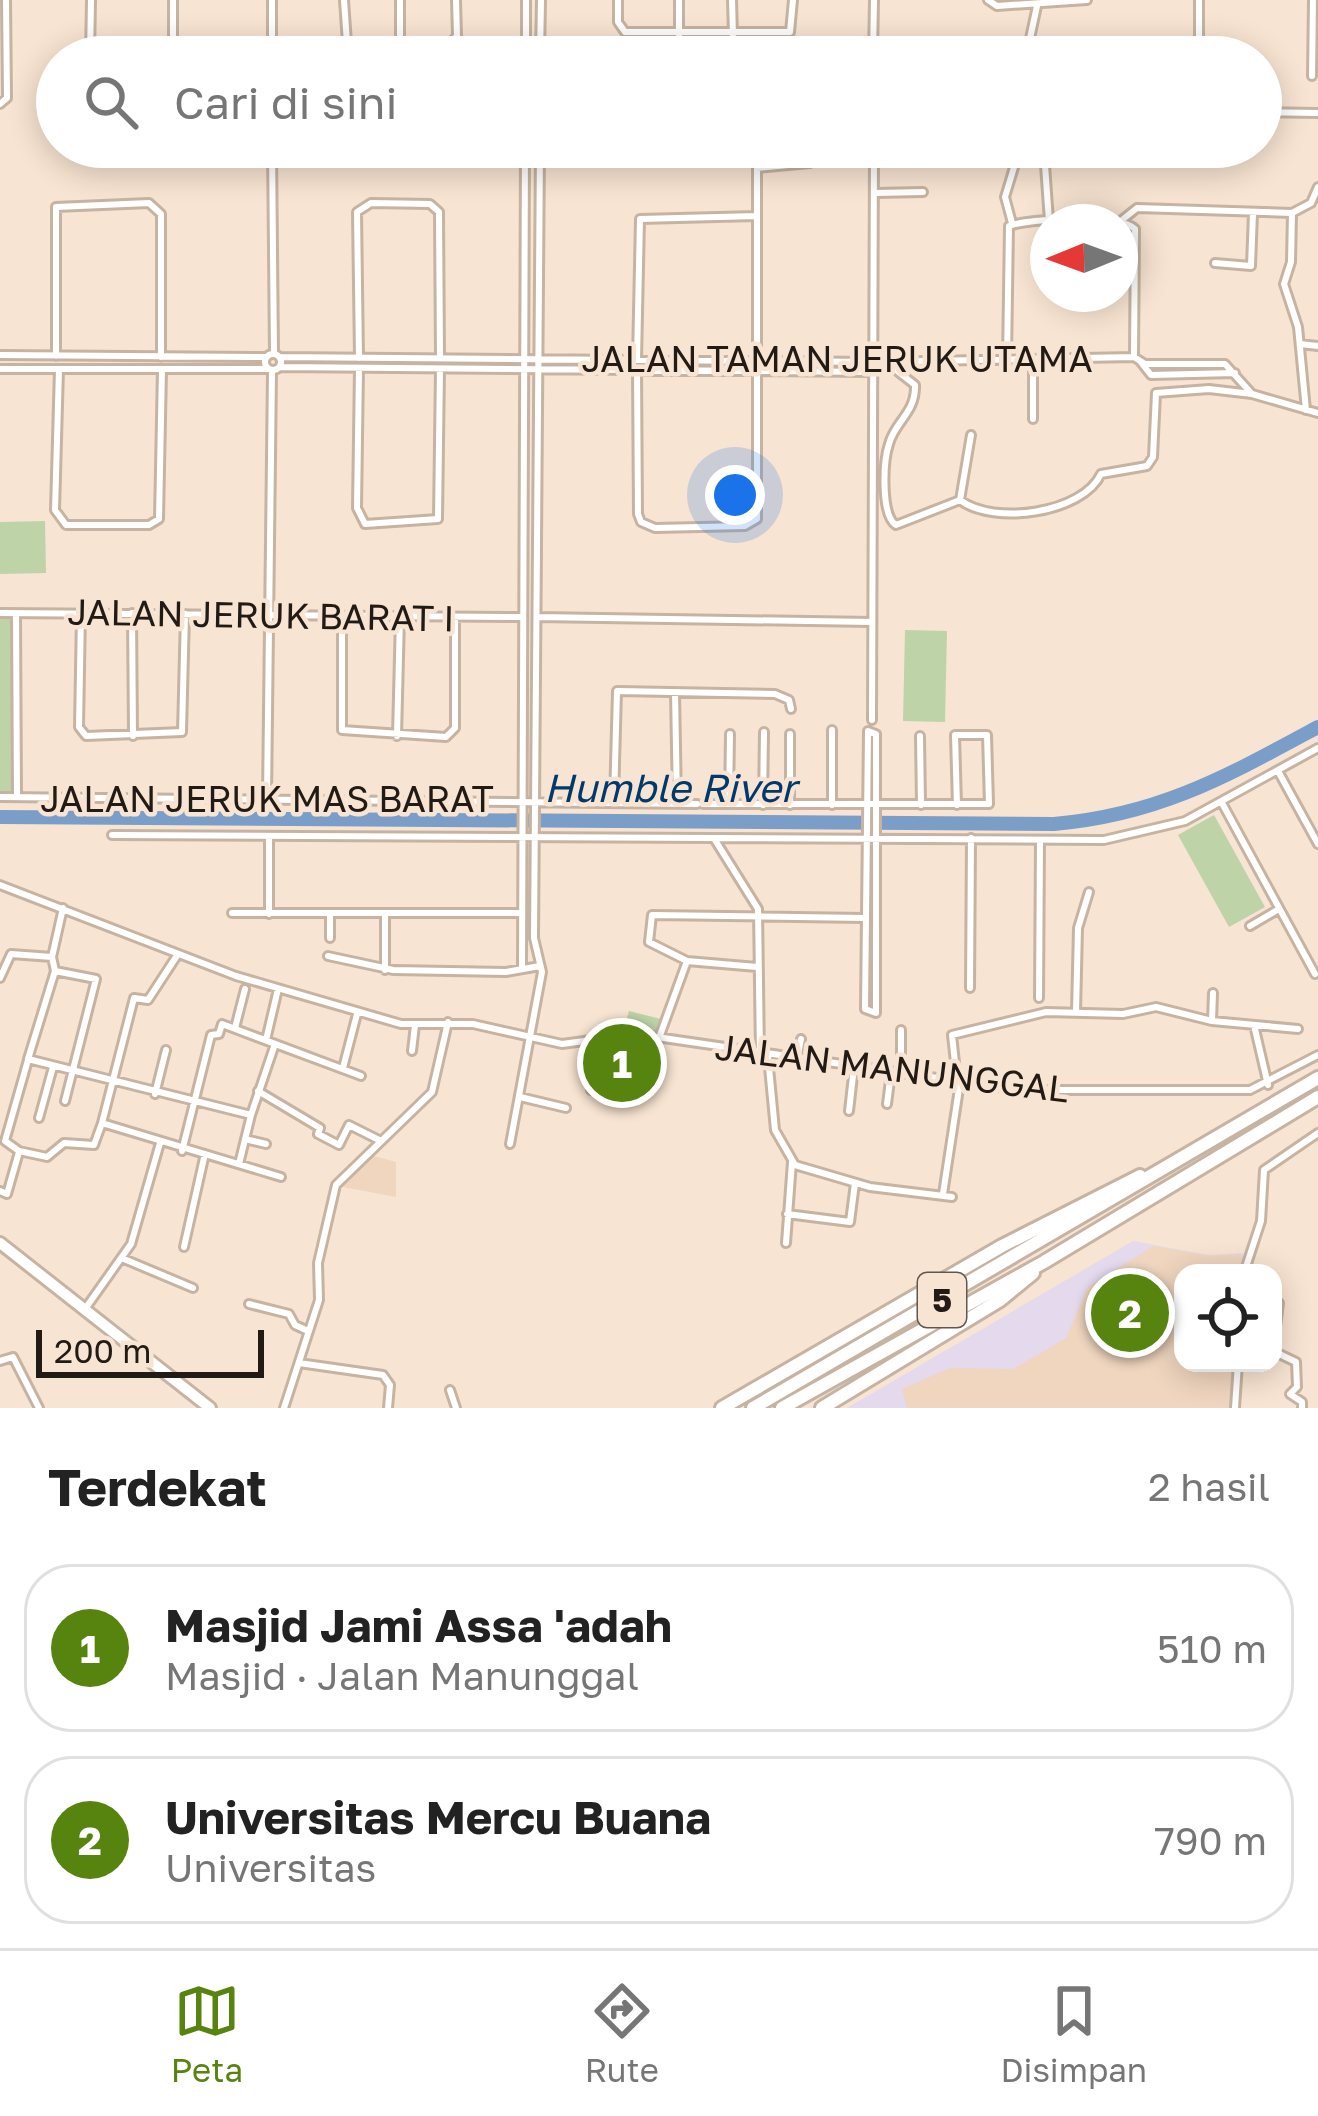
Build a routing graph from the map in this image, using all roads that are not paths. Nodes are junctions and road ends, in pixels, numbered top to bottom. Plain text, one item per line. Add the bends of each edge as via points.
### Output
1 (6, 0) edge
2 (91, 0) edge
3 (173, 0) edge
4 (272, 0) edge
5 (344, 0) edge
6 (400, 0) edge
7 (456, 0) edge
8 (526, 0) edge
9 (541, 0) edge
10 (618, 0) edge
11 (679, 0) edge
12 (732, 0) edge
13 (793, 0) edge
14 (874, 0) edge
15 (988, 0) edge
16 (1087, 0) edge
17 (1199, 0) edge
18 (1037, 6) junction
19 (1314, 6) edge
20 (679, 35) junction
21 (733, 35) junction
22 (91, 36) edge
23 (172, 36) edge
24 (272, 36) edge
25 (346, 36) edge
26 (400, 36) edge
27 (453, 36) edge
28 (526, 36) edge
29 (540, 36) edge
30 (873, 36) edge
31 (1031, 36) edge
32 (1199, 36) edge
33 (1312, 76) dead end
34 (0, 104) edge
35 (1282, 112) edge
36 (1318, 113) edge
37 (272, 168) edge
38 (525, 168) edge
39 (540, 168) edge
40 (759, 168) edge
41 (874, 168) edge
42 (1014, 168) edge
43 (1045, 168) edge
44 (1318, 187) edge
45 (875, 193) junction
46 (923, 193) dead end
47 (1048, 204) edge
48 (1138, 208) edge
49 (1253, 213) junction
50 (1292, 213) junction
51 (757, 216) junction
52 (1030, 222) edge
53 (1012, 223) junction
54 (1215, 263) dead end
55 (1136, 312) edge
56 (1300, 344) junction
57 (1318, 346) edge
58 (0, 356) edge
59 (56, 356) junction
60 (273, 356) junction
61 (161, 357) junction
62 (359, 358) junction
63 (440, 359) junction
64 (523, 359) junction
65 (1137, 359) junction
66 (1007, 361) junction
67 (1033, 361) junction
68 (886, 362) junction
69 (540, 364) junction
70 (637, 365) junction
71 (757, 366) junction
72 (874, 367) junction
73 (359, 368) junction
74 (0, 369) edge
75 (58, 369) junction
76 (162, 369) junction
77 (273, 369) junction
78 (440, 369) junction
79 (523, 369) junction
80 (1252, 394) junction
81 (1306, 410) junction
82 (1318, 412) edge
83 (1033, 419) dead end
84 (971, 435) dead end
85 (960, 500) junction
86 (522, 502) junction
87 (538, 502) junction
88 (0, 613) edge
89 (16, 613) junction
90 (81, 613) junction
91 (133, 614) junction
92 (185, 614) junction
93 (269, 616) junction
94 (342, 617) junction
95 (400, 617) junction
96 (455, 617) junction
97 (522, 617) junction
98 (537, 617) junction
99 (872, 622) junction
100 (675, 692) junction
101 (791, 709) dead end
102 (872, 720) dead end
103 (832, 730) dead end
104 (764, 732) dead end
105 (730, 734) dead end
106 (790, 734) dead end
107 (133, 736) junction
108 (397, 736) junction
109 (920, 736) dead end
110 (1318, 748) edge
111 (1277, 771) junction
112 (0, 797) edge
113 (17, 797) junction
114 (267, 799) junction
115 (614, 801) junction
116 (1222, 802) junction
117 (677, 803) junction
118 (520, 804) junction
119 (534, 804) junction
120 (729, 804) junction
121 (763, 805) junction
122 (790, 805) junction
123 (832, 805) junction
124 (921, 805) junction
125 (957, 805) junction
126 (866, 808) junction
127 (876, 808) junction
128 (866, 834) junction
129 (112, 835) dead end
130 (877, 835) junction
131 (269, 836) junction
132 (971, 838) junction
133 (521, 840) junction
134 (715, 840) junction
135 (1040, 840) junction
136 (535, 841) junction
137 (1318, 844) edge
138 (0, 885) edge
139 (1089, 892) dead end
140 (63, 908) junction
141 (1279, 909) junction
142 (232, 913) dead end
143 (523, 913) junction
144 (268, 914) junction
145 (330, 914) junction
146 (386, 914) junction
147 (758, 918) junction
148 (865, 919) junction
149 (1250, 926) dead end
150 (330, 938) dead end
151 (178, 954) junction
152 (52, 956) junction
153 (328, 956) dead end
154 (687, 961) junction
155 (540, 966) junction
156 (522, 967) junction
157 (757, 967) junction
158 (55, 970) junction
159 (386, 970) junction
160 (1315, 974) dead end
161 (0, 978) edge
162 (278, 988) junction
163 (970, 988) dead end
164 (245, 989) dead end
165 (1213, 993) dead end
166 (1039, 998) dead end
167 (1076, 1012) junction
168 (357, 1014) junction
169 (1212, 1021) junction
170 (448, 1022) junction
171 (1254, 1024) junction
172 (415, 1025) junction
173 (235, 1028) junction
174 (1298, 1029) dead end
175 (901, 1030) dead end
176 (659, 1039) junction
177 (800, 1039) dead end
178 (266, 1040) junction
179 (531, 1040) junction
180 (598, 1041) junction
181 (275, 1044) junction
182 (166, 1050) dead end
183 (412, 1051) dead end
184 (1318, 1055) edge
185 (764, 1056) junction
186 (28, 1059) junction
187 (797, 1060) junction
188 (854, 1066) junction
189 (53, 1067) junction
190 (344, 1068) junction
191 (73, 1073) junction
192 (896, 1074) junction
193 (361, 1076) dead end
194 (1318, 1078) edge
195 (959, 1081) junction
196 (112, 1083) junction
197 (1268, 1085) junction
198 (591, 1090) dead end
199 (258, 1091) junction
200 (155, 1094) junction
201 (520, 1097) junction
202 (1318, 1097) edge
203 (65, 1101) dead end
204 (195, 1103) junction
205 (887, 1104) dead end
206 (566, 1108) dead end
207 (849, 1111) dead end
208 (251, 1114) junction
209 (39, 1118) dead end
210 (102, 1123) junction
211 (1318, 1133) edge
212 (245, 1138) junction
213 (381, 1141) junction
214 (160, 1143) junction
215 (266, 1144) dead end
216 (510, 1144) dead end
217 (182, 1150) junction
218 (19, 1151) junction
219 (204, 1158) junction
220 (792, 1162) junction
221 (239, 1164) junction
222 (1155, 1173) junction
223 (281, 1177) dead end
224 (855, 1184) junction
225 (0, 1191) edge
226 (788, 1214) junction
227 (786, 1243) dead end
228 (4, 1246) edge
229 (184, 1247) dead end
230 (124, 1259) junction
231 (0, 1261) edge
232 (1044, 1262) junction
233 (1247, 1264) edge
234 (193, 1288) dead end
235 (249, 1304) dead end
236 (83, 1312) junction
237 (308, 1330) junction
238 (1282, 1355) edge
239 (0, 1360) edge
240 (298, 1363) junction
241 (1237, 1372) edge
242 (450, 1390) dead end
243 (40, 1408) edge
244 (210, 1408) edge
245 (284, 1408) edge
246 (388, 1408) edge
247 (456, 1408) edge
248 (722, 1408) edge
249 (753, 1408) edge
250 (782, 1408) edge
251 (822, 1408) edge
252 (1235, 1408) edge
253 (1302, 1408) edge

1 - 34 street via 7,98
2 - 22 street
3 - 23 street
4 - 24 street
5 - 25 street
6 - 26 street
7 - 27 street
8 - 28 street
9 - 29 street
10 - 20 street via 625,32
11 - 20 street
12 - 21 street
13 - 21 street via 790,32
14 - 30 street
15 - 18 street
16 - 18 street
17 - 32 street
18 - 31 street
19 - 33 street
20 - 21 street
35 - 36 street
37 - 60 street
38 - 64 street
39 - 69 street, JALAN TAMAN JERUK UTAMA
40 - 51 street
41 - 45 street
42 - 53 street via 1005,197
43 - 47 street
44 - 50 street via 1311,203
45 - 46 street
45 - 72 street
48 - 49 street
49 - 50 street
49 - 54 street via 1252,266
50 - 56 street via 1284,284
51 - 70 street via 640,219
51 - 71 street
52 - 53 street
53 - 66 street
55 - 65 street, JALAN TAMAN JERUK UTAMA
56 - 57 street
56 - 81 street
58 - 59 street, JALAN TAMAN JERUK UTAMA
59 - 61 street, JALAN TAMAN JERUK UTAMA
59 - 61 street via 56,207 148,203 161,214
60 - 61 street, JALAN TAMAN JERUK UTAMA
60 - 62 street, JALAN TAMAN JERUK UTAMA
60 - 77 street
60 - 77 street
62 - 63 street, JALAN TAMAN JERUK UTAMA
62 - 63 street via 357,212 371,203 430,204 441,218
63 - 64 street, JALAN TAMAN JERUK UTAMA
64 - 69 street, JALAN TAMAN JERUK UTAMA
64 - 79 street
65 - 67 street, JALAN TAMAN JERUK UTAMA
65 - 80 street via 1150,375 1239,374
66 - 67 street, JALAN TAMAN JERUK UTAMA
66 - 68 street, JALAN TAMAN JERUK UTAMA
67 - 83 street
68 - 72 street, JALAN TAMAN JERUK UTAMA
68 - 85 street via 911,377 915,395 888,445 888,520 903,525
69 - 70 street, JALAN TAMAN JERUK UTAMA
69 - 79 street, JALAN TAMAN JERUK UTAMA
69 - 87 street, JALAN TAMAN JERUK UTAMA
70 - 71 street, JALAN TAMAN JERUK UTAMA
70 - 71 street via 638,514 655,528 746,526 757,519
71 - 72 street, JALAN TAMAN JERUK UTAMA
72 - 99 street
73 - 77 street, JALAN TAMAN JERUK UTAMA
73 - 78 street, JALAN TAMAN JERUK UTAMA
73 - 78 street via 357,508 365,524 438,519
74 - 75 street, JALAN TAMAN JERUK UTAMA
75 - 76 street, JALAN TAMAN JERUK UTAMA
75 - 76 street via 55,510 66,525 149,525 159,518
76 - 77 street, JALAN TAMAN JERUK UTAMA
77 - 93 street
78 - 79 street, JALAN TAMAN JERUK UTAMA
79 - 86 street
80 - 81 street
80 - 85 street via 1156,393 1148,466 1101,474 1083,496 1040,511 988,513
81 - 82 street
84 - 85 street
86 - 87 street
86 - 97 street
87 - 98 street, JALAN TAMAN JERUK UTAMA
88 - 89 street, JALAN JERUK BARAT I
89 - 90 street, JALAN JERUK BARAT I
89 - 113 street
90 - 91 street, JALAN JERUK BARAT I
90 - 107 street via 81,732
91 - 92 street, JALAN JERUK BARAT I
91 - 107 street
92 - 93 street, JALAN JERUK BARAT I
92 - 107 street via 185,728 178,736
93 - 94 street, JALAN JERUK BARAT I
93 - 114 street
94 - 95 street, JALAN JERUK BARAT I
94 - 108 street via 342,730
95 - 96 street, JALAN JERUK BARAT I
95 - 108 street
96 - 97 street, JALAN JERUK BARAT I
96 - 108 street via 453,735
97 - 118 street
98 - 99 street
98 - 119 street, JALAN TAMAN JERUK UTAMA
99 - 102 street
100 - 101 street via 775,694
100 - 115 street via 617,691
100 - 117 street
103 - 123 street
104 - 121 street
105 - 120 street
106 - 122 street
109 - 124 street
110 - 111 street
111 - 116 street
111 - 137 street
112 - 113 street, JALAN JERUK MAS BARAT
113 - 114 street, JALAN JERUK MAS BARAT
114 - 118 street, JALAN JERUK MAS BARAT
115 - 117 street, JALAN JERUK MAS BARAT
115 - 119 street, JALAN JERUK MAS BARAT
116 - 135 street via 1138,835
116 - 141 street
117 - 120 street, JALAN JERUK MAS BARAT
118 - 119 street, JALAN JERUK MAS BARAT
118 - 133 street
119 - 136 street, JALAN TAMAN JERUK UTAMA
120 - 121 street, JALAN JERUK MAS BARAT
121 - 122 street, JALAN JERUK MAS BARAT
122 - 123 street, JALAN JERUK MAS BARAT
123 - 126 street, JALAN JERUK MAS BARAT
124 - 125 street, JALAN JERUK MAS BARAT
124 - 127 street, JALAN JERUK MAS BARAT
125 - 125 street via 988,804 987,735 955,735
126 - 127 street, JALAN JERUK MAS BARAT
126 - 127 street via 868,730 876,734
126 - 128 street
127 - 130 street
128 - 130 street
128 - 134 street
128 - 148 street
129 - 131 street
130 - 132 street
130 - 148 street via 876,1013 865,1009
131 - 133 street
131 - 144 street
132 - 135 street
132 - 163 street
133 - 136 street
133 - 143 street
134 - 136 street
134 - 147 street
135 - 166 street
136 - 155 street, JALAN TAMAN JERUK UTAMA
138 - 140 street, JALAN MANUNGGAL
139 - 167 street via 1078,928
140 - 151 street, JALAN MANUNGGAL
140 - 152 street
141 - 149 street
141 - 160 street
142 - 144 street
143 - 146 street
143 - 156 street
144 - 145 street
145 - 146 street
145 - 150 street
146 - 159 street
147 - 148 street
147 - 154 street via 652,915 649,942
147 - 157 street
151 - 162 street, JALAN MANUNGGAL
151 - 196 street via 148,1000 134,998
152 - 158 street
152 - 161 street via 11,954
153 - 159 street
154 - 157 street
154 - 176 street
155 - 156 street
155 - 179 street, JALAN TAMAN JERUK UTAMA
156 - 159 street
157 - 185 street
158 - 186 street
158 - 191 street via 96,979
162 - 168 street, JALAN MANUNGGAL
162 - 178 street
164 - 173 street
165 - 169 street
167 - 169 street via 1161,1007
167 - 195 street via 952,1035
168 - 172 street, JALAN MANUNGGAL
168 - 190 street
169 - 171 street
170 - 172 street, JALAN MANUNGGAL
170 - 179 street, JALAN MANUNGGAL
170 - 213 street via 432,1092
171 - 174 street
171 - 197 street
172 - 183 street
173 - 178 street
173 - 204 street via 222,1024 211,1035
175 - 192 street
176 - 180 street, JALAN MANUNGGAL via 624,1034
176 - 185 street, JALAN MANUNGGAL
177 - 187 street
178 - 181 street
179 - 180 street, JALAN MANUNGGAL
179 - 201 street, JALAN TAMAN JERUK UTAMA
180 - 198 street
181 - 190 street
181 - 199 street
182 - 200 street
184 - 197 street
185 - 187 street, JALAN MANUNGGAL
185 - 220 street via 775,1130
186 - 189 street
186 - 218 street via 5,1141
187 - 188 street, JALAN MANUNGGAL
188 - 192 street, JALAN MANUNGGAL
188 - 207 street
189 - 191 street
189 - 209 street
190 - 193 street
191 - 196 street
191 - 203 street
192 - 195 street, JALAN MANUNGGAL
192 - 205 street
194 - 222 highway, 5
195 - 197 street, JALAN MANUNGGAL via 1020,1090
195 - 224 street via 948,1196
196 - 200 street
196 - 210 street
199 - 208 street
199 - 213 street via 339,1145 349,1125
200 - 204 street
201 - 206 street
201 - 216 street, JALAN TAMAN JERUK UTAMA
202 - 232 highway, 5
204 - 208 street
204 - 217 street
208 - 212 street
210 - 214 street
210 - 218 street via 90,1147 64,1143 47,1156
211 - 233 street via 1264,1170 1262,1221
212 - 215 street
212 - 221 street
213 - 237 street via 335,1185
214 - 217 street
214 - 230 street
217 - 219 street
218 - 225 street via 7,1194
219 - 221 street
219 - 229 street
220 - 224 street
220 - 226 street
221 - 223 street
222 - 248 highway via 1129,1178 1002,1246
222 - 249 highway, 5
224 - 226 street via 850,1222
226 - 227 street
228 - 231 street
228 - 236 main road
230 - 234 street
230 - 236 street
232 - 250 highway, 5
232 - 251 highway via 1000,1300
235 - 237 street via 289,1314
236 - 244 main road
237 - 240 street
238 - 253 street via 1297,1362 1290,1394
239 - 243 street via 13,1358
240 - 245 street
240 - 246 street via 383,1375
241 - 252 street
242 - 247 street

